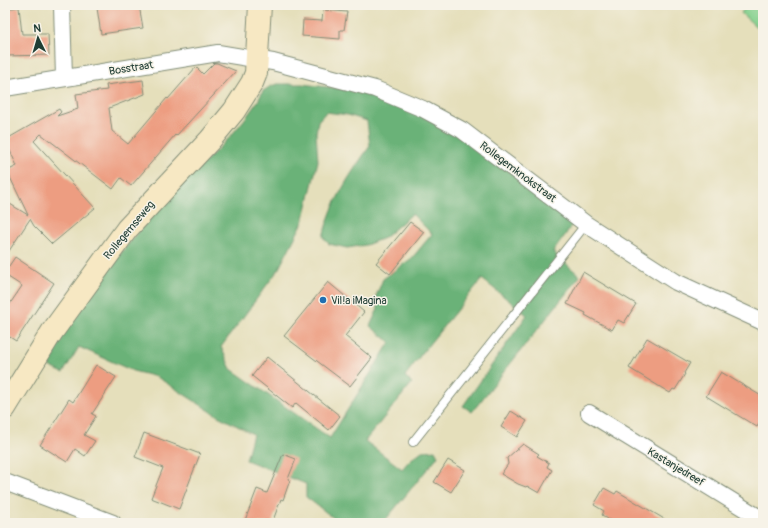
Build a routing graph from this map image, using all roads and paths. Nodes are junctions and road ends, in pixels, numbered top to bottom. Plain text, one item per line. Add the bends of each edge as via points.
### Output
1 (62, 5) edge
2 (260, 5) edge
3 (256, 59) junction
4 (64, 78) junction
5 (5, 88) edge
6 (586, 224) junction
7 (763, 322) edge
8 (5, 408) edge
9 (589, 414) dead end
10 (413, 442) dead end
11 (5, 482) edge
12 (763, 520) edge
13 (113, 523) edge

1 - 4 street
2 - 3 street, Rollegemseweg
3 - 4 street, Bosstraat via 218,53
3 - 6 street, Rollegemknokstraat via 375,89 423,109 462,130
3 - 8 street, Rollegemseweg via 256,73 252,83 234,111 126,229 52,332
4 - 5 street, Bosstraat
6 - 7 street, Rollegemknokstraat via 676,282
6 - 10 lane
9 - 12 street, Kastanjedreef
11 - 13 street

